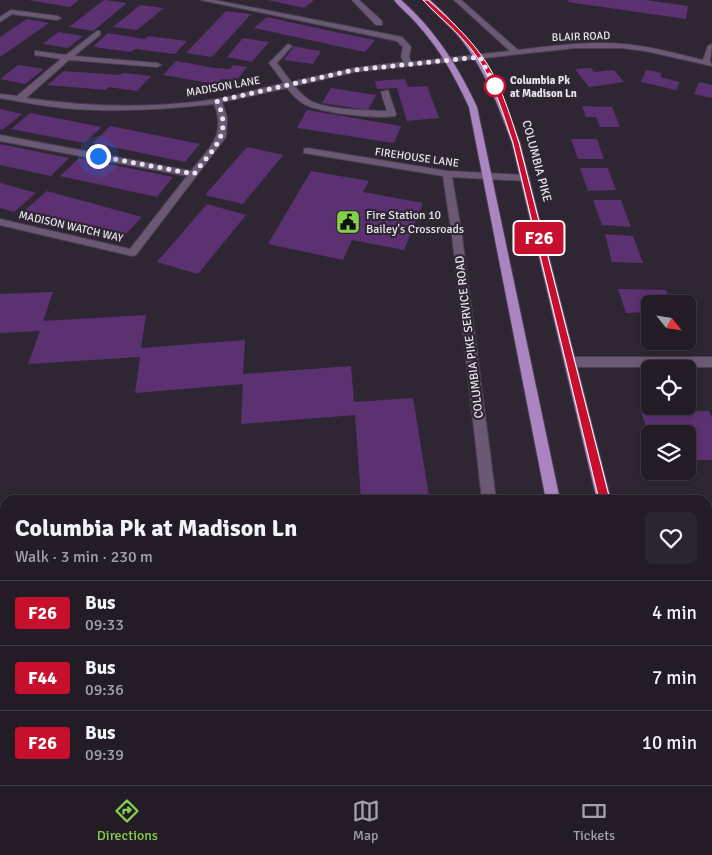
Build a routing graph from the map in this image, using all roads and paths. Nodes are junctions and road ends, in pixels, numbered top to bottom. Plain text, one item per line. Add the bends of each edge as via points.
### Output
1 (204, 0) edge
2 (354, 0) edge
3 (397, 0) edge
4 (426, 0) edge
5 (457, 0) edge
6 (57, 18) dead end
7 (0, 20) edge
8 (379, 23) dead end
9 (97, 33) dead end
10 (288, 46) dead end
11 (712, 46) edge
12 (38, 53) dead end
13 (517, 53) junction
14 (480, 57) junction
15 (68, 58) junction
16 (449, 60) junction
17 (408, 63) junction
18 (709, 63) edge
19 (157, 65) dead end
20 (290, 84) junction
21 (385, 92) dead end
22 (0, 96) edge
23 (19, 100) junction
24 (217, 101) junction
25 (0, 138) edge
26 (307, 151) dead end
27 (194, 174) junction
28 (447, 174) junction
29 (488, 176) junction
30 (524, 178) junction
31 (0, 222) edge
32 (571, 362) junction
33 (712, 362) edge
34 (488, 495) edge
35 (552, 495) edge
36 (603, 495) edge

1 - 17 street via 399,38 407,47 405,58
2 - 8 street
3 - 16 main road via 414,14
4 - 14 main road, COLUMBIA PIKE
5 - 13 street
6 - 7 street via 11,12
9 - 15 street
10 - 20 street via 273,63
11 - 18 street
12 - 15 street
13 - 14 street, BLAIR ROAD
13 - 18 street, BLAIR ROAD via 576,46 622,46
14 - 16 street, BLAIR ROAD
14 - 30 main road, COLUMBIA PIKE via 503,103
15 - 19 street
15 - 23 street
16 - 17 street, MADISON LANE
16 - 29 main road via 473,106
17 - 20 street, MADISON LANE via 354,70
20 - 21 street via 304,100 315,105 392,114
20 - 24 street, MADISON LANE
22 - 23 street, MADISON LANE
23 - 24 street, MADISON LANE via 98,108
24 - 27 street, MADISON WATCH WAY via 223,113 222,137
25 - 27 street
26 - 28 street, FIREHOUSE LANE
27 - 31 street, MADISON WATCH WAY via 132,253
28 - 29 street, FIREHOUSE LANE
28 - 34 street, COLUMBIA PIKE SERVICE ROAD
29 - 30 street, FIREHOUSE LANE
29 - 35 main road
30 - 32 main road, COLUMBIA PIKE
32 - 33 street
32 - 36 main road, COLUMBIA PIKE

